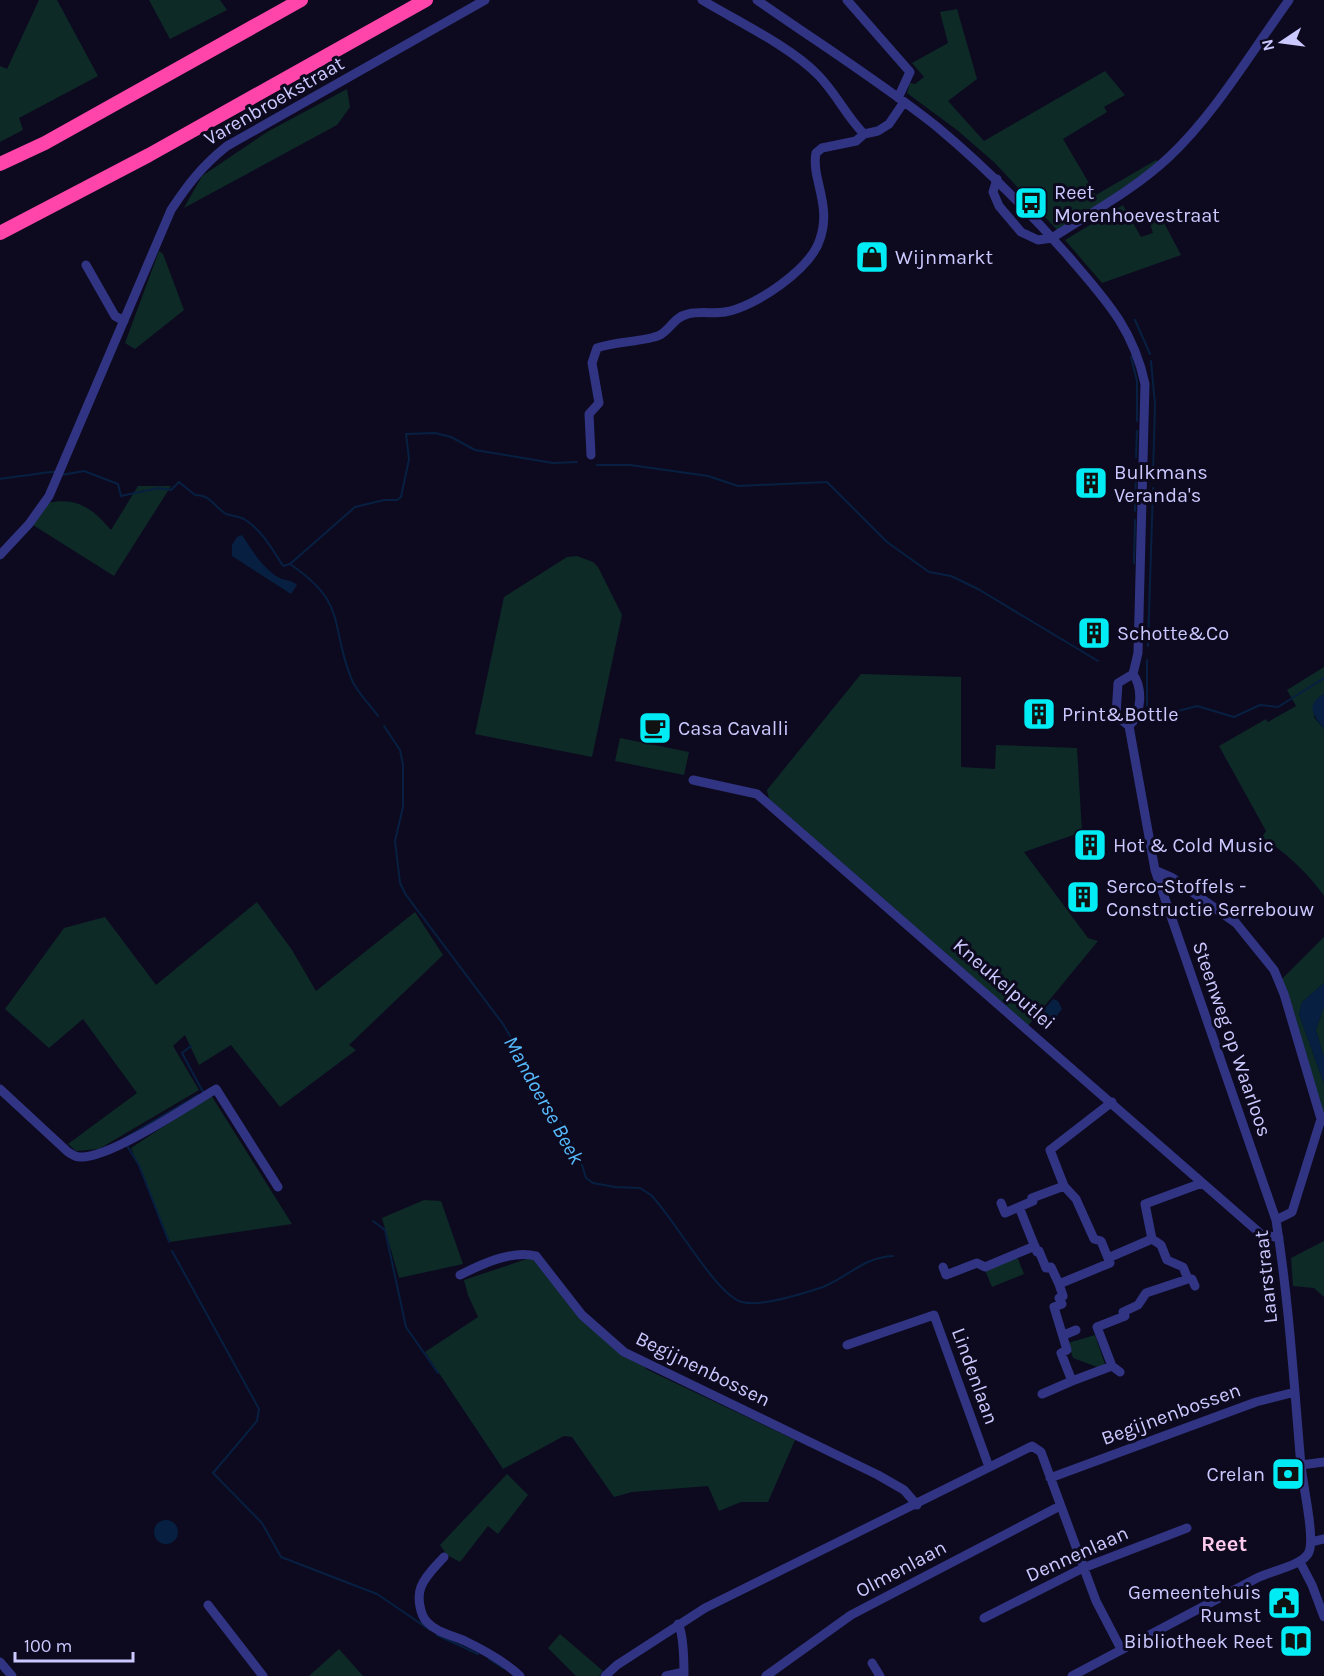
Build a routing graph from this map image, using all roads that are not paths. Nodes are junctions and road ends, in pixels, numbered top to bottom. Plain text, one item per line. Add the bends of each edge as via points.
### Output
1 (301, 0) edge
2 (426, 0) edge
3 (485, 0) edge
4 (702, 0) edge
5 (757, 0) edge
6 (847, 0) edge
7 (1289, 0) edge
8 (901, 100) junction
9 (864, 134) junction
10 (0, 164) edge
11 (997, 179) junction
12 (0, 233) edge
13 (1052, 238) junction
14 (86, 265) dead end
15 (124, 321) junction
16 (591, 455) dead end
17 (0, 555) edge
18 (1133, 674) junction
19 (1129, 726) junction
20 (693, 780) dead end
21 (1155, 870) junction
22 (0, 1089) edge
23 (1112, 1102) junction
24 (1202, 1183) junction
25 (1064, 1186) junction
26 (278, 1187) dead end
27 (1001, 1203) dead end
28 (1019, 1207) junction
29 (1276, 1220) junction
30 (1279, 1238) junction
31 (1152, 1239) junction
32 (1035, 1246) junction
33 (1108, 1258) junction
34 (943, 1267) dead end
35 (460, 1275) dead end
36 (1059, 1284) junction
37 (1077, 1330) dead end
38 (1064, 1335) junction
39 (847, 1345) dead end
40 (1072, 1381) junction
41 (1295, 1392) junction
42 (1042, 1394) dead end
43 (1324, 1462) edge
44 (1301, 1465) junction
45 (988, 1467) junction
46 (1050, 1478) junction
47 (917, 1505) junction
48 (1060, 1506) junction
49 (1187, 1528) dead end
50 (1324, 1539) edge
51 (1311, 1542) junction
52 (444, 1557) dead end
53 (1300, 1562) junction
54 (1083, 1568) junction
55 (208, 1605) dead end
56 (1324, 1617) edge
57 (984, 1618) dead end
58 (678, 1624) junction
59 (1121, 1649) junction
60 (0, 1662) edge
61 (872, 1663) dead end
62 (684, 1674) edge
63 (12, 1676) edge
64 (263, 1676) edge
65 (520, 1676) edge
66 (605, 1676) edge
67 (666, 1676) edge
68 (766, 1676) edge
69 (880, 1676) edge
70 (1072, 1676) edge

1 - 10 highway via 54,138
2 - 12 highway
3 - 15 street, Varenbroekstraat via 227,146 206,162 171,210
4 - 9 street via 820,76 848,118
5 - 8 street, Steenweg op Waarloos
6 - 8 street via 910,72
7 - 13 street via 1205,116 1169,157 1143,179
8 - 9 street via 889,124
8 - 11 street, Steenweg op Waarloos
9 - 16 street via 856,141 822,148 816,153 825,218 813,255 796,272 741,307 725,312 690,313 676,318 660,335 597,348 592,363 599,403 589,414
11 - 13 street, Steenweg op Waarloos
11 - 13 street via 993,192 999,207 1021,232 1038,240
13 - 18 street, Steenweg op Waarloos via 1124,324 1136,347 1145,384 1138,653
14 - 15 street via 115,316
15 - 17 street, Varenbroekstraat via 49,496
18 - 19 street, Steenweg op Waarloos via 1138,682 1138,712
18 - 19 street, Steenweg op Waarloos via 1118,683 1115,693 1116,715
19 - 21 street, Steenweg op Waarloos
20 - 23 street, Kneukelputlei via 757,794
21 - 29 street, Steenweg op Waarloos
21 - 29 street, Laarstraat via 1236,923 1274,970 1288,1006 1319,1105 1321,1125 1292,1212
22 - 26 street via 68,1152 82,1157 102,1153 140,1134 216,1089
23 - 24 street, Kneukelputlei
23 - 25 street via 1050,1150
24 - 30 street, Kneukelputlei via 1261,1234
24 - 31 street via 1145,1204
25 - 28 street
25 - 33 street via 1076,1199 1094,1239 1101,1241
27 - 28 street via 1005,1213
28 - 32 street
29 - 30 street, Laarstraat
30 - 41 street, Laarstraat
31 - 33 street
31 - 40 street via 1161,1245 1167,1260 1182,1267 1192,1282 1146,1293 1138,1305 1123,1312 1125,1316 1093,1328 1116,1369
32 - 34 street via 985,1267 977,1263 946,1275
32 - 36 street
33 - 36 street via 1110,1263
35 - 47 street, Begijnenbossen via 513,1255 536,1256 582,1315 624,1352 878,1475 904,1490
36 - 38 street via 1062,1304 1054,1307
37 - 38 street
38 - 40 street via 1067,1350 1061,1353
39 - 45 street, Lindenlaan via 934,1315
40 - 42 street
41 - 44 street, Laarstraat
41 - 46 street, Begijnenbossen via 1256,1402
43 - 44 street
44 - 51 street, Laarstraat
45 - 46 street via 1035,1446
45 - 47 street
46 - 48 street
47 - 58 street
48 - 54 street
48 - 68 street, Olmenlaan via 851,1615
49 - 54 street, Dennenlaan
50 - 51 street
51 - 53 street via 1306,1558
52 - 65 street via 419,1592 426,1622
53 - 56 street
53 - 59 street via 1277,1569
54 - 57 street, Dennenlaan
54 - 59 street
55 - 64 street
58 - 62 street via 682,1630
58 - 66 street
59 - 70 street
60 - 63 street
61 - 69 street
62 - 67 street

